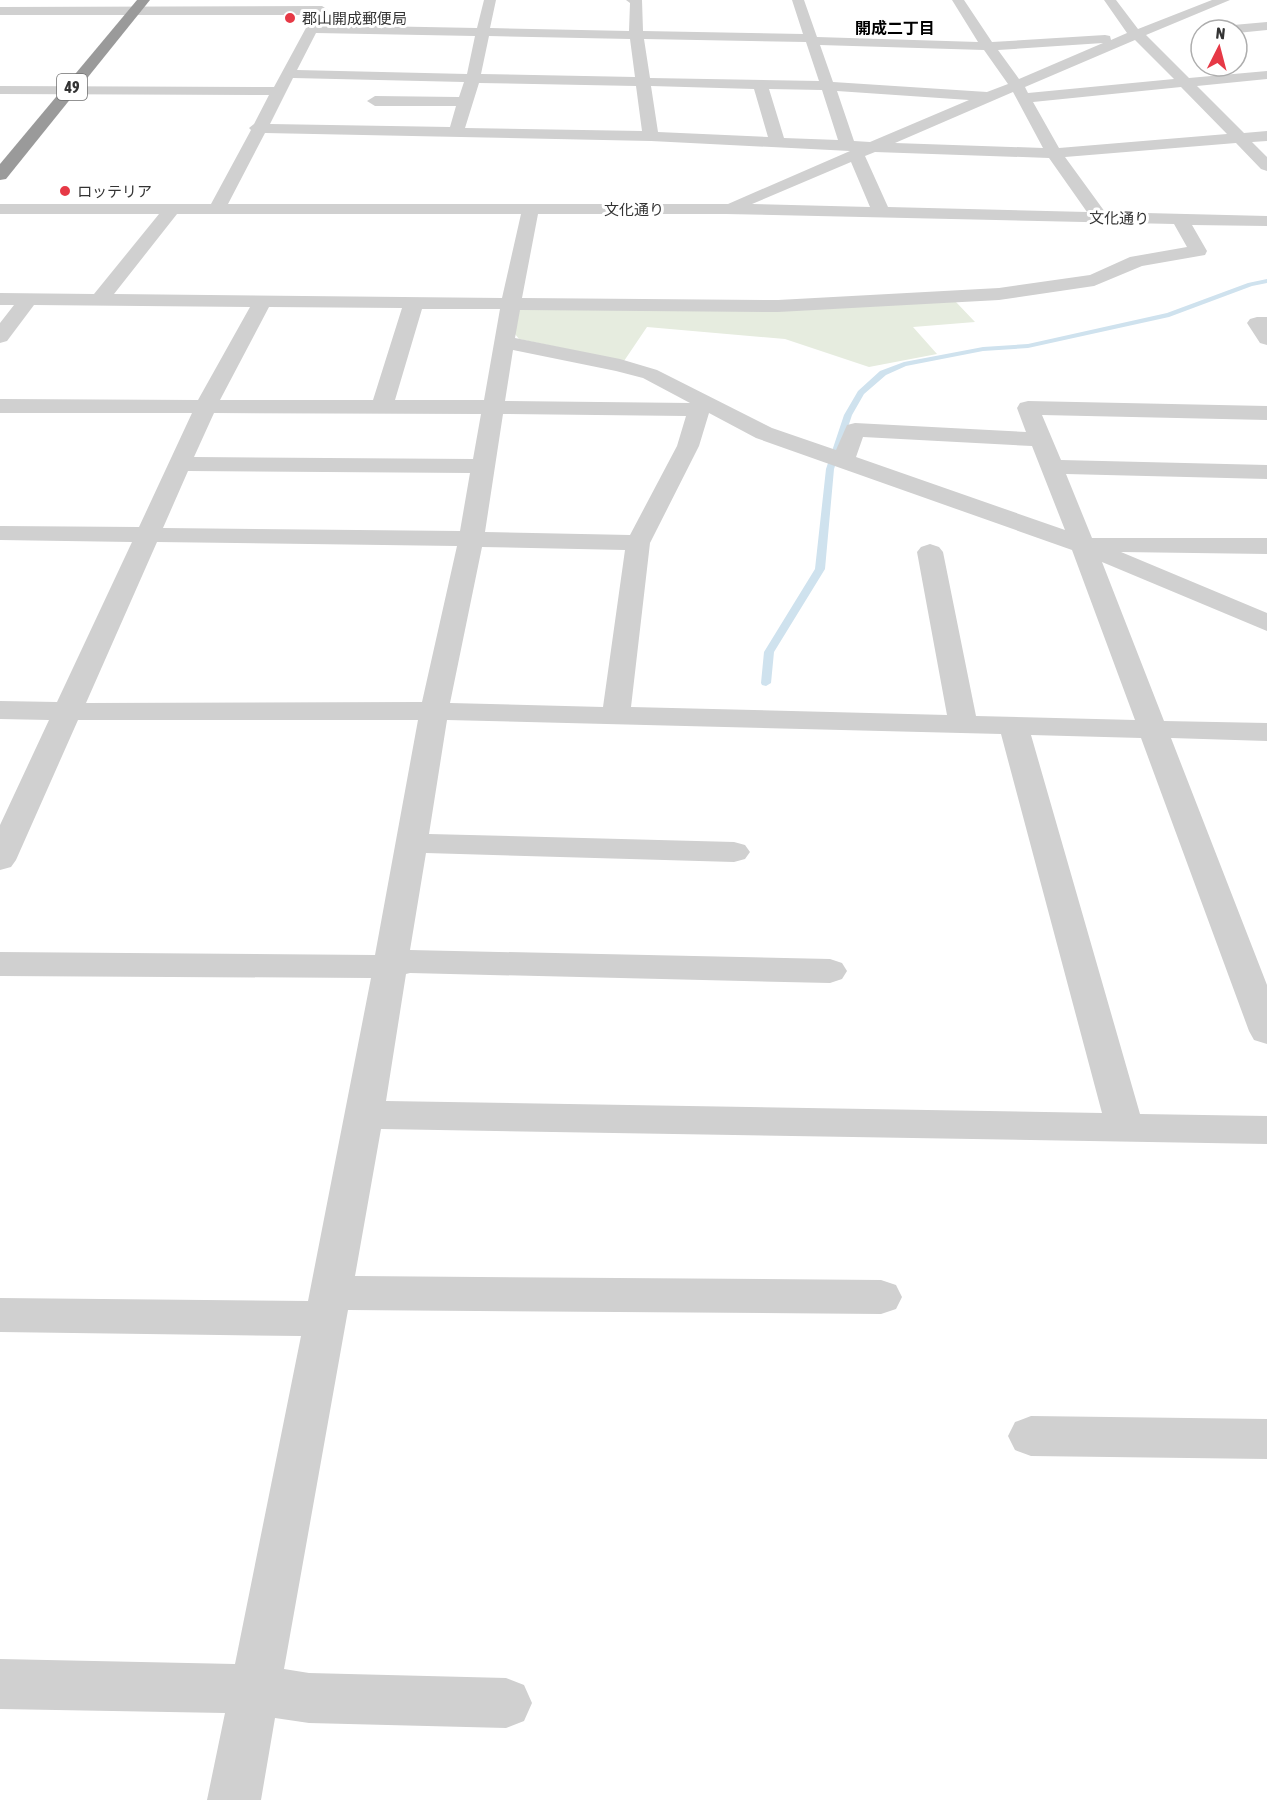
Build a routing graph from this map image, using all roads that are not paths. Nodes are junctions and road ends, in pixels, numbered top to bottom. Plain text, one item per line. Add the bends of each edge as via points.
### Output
1 (798, 0) edge
2 (958, 0) edge
3 (1110, 0) edge
4 (1224, 0) edge
5 (140, 5) edge
6 (324, 5) edge
7 (492, 7) edge
8 (631, 8) edge
9 (0, 11) edge
10 (722, 20) dead end
11 (1267, 27) edge
12 (1249, 28) edge
13 (312, 29) junction
14 (484, 30) junction
15 (937, 31) dead end
16 (636, 34) junction
17 (1170, 34) dead end
18 (727, 36) junction
19 (1134, 36) junction
20 (811, 39) junction
21 (946, 45) junction
22 (988, 46) junction
23 (684, 47) dead end
24 (1267, 61) edge
25 (1249, 63) edge
26 (1189, 71) edge
27 (1189, 71) edge
28 (289, 74) junction
29 (640, 74) junction
30 (1249, 74) edge
31 (1267, 75) edge
32 (473, 77) junction
33 (1198, 78) edge
34 (827, 79) junction
35 (760, 84) junction
36 (0, 90) edge
37 (69, 91) junction
38 (278, 91) junction
39 (1020, 92) junction
40 (990, 97) junction
41 (375, 101) dead end
42 (465, 102) junction
43 (257, 128) junction
44 (456, 132) junction
45 (651, 136) junction
46 (1267, 136) edge
47 (1240, 139) junction
48 (777, 142) junction
49 (873, 147) junction
50 (852, 150) junction
51 (1054, 153) junction
52 (1267, 166) edge
53 (0, 175) edge
54 (173, 208) junction
55 (217, 208) junction
56 (531, 208) junction
57 (0, 209) edge
58 (726, 209) junction
59 (882, 214) junction
60 (1100, 218) junction
61 (1180, 220) junction
62 (1267, 221) edge
63 (0, 299) edge
64 (29, 299) junction
65 (99, 300) junction
66 (263, 301) junction
67 (414, 301) junction
68 (511, 302) junction
69 (1267, 323) edge
70 (0, 337) edge
71 (1267, 339) edge
72 (504, 342) junction
73 (0, 406) edge
74 (206, 406) junction
75 (382, 406) junction
76 (700, 406) junction
77 (493, 407) junction
78 (1267, 413) edge
79 (1040, 439) junction
80 (843, 460) junction
81 (180, 464) junction
82 (483, 466) junction
83 (1051, 467) junction
84 (1267, 472) edge
85 (0, 533) edge
86 (147, 536) junction
87 (471, 539) junction
88 (638, 543) junction
89 (1083, 545) junction
90 (1267, 546) edge
91 (930, 552) dead end
92 (1267, 623) edge
93 (0, 710) edge
94 (69, 711) junction
95 (434, 711) junction
96 (616, 716) junction
97 (963, 725) junction
98 (1014, 727) junction
99 (1152, 730) junction
100 (1267, 732) edge
101 (411, 843) junction
102 (4, 845) edge
103 (734, 852) dead end
104 (0, 964) edge
105 (390, 967) junction
106 (830, 971) dead end
107 (1267, 1030) edge
108 (364, 1115) junction
109 (1125, 1128) junction
110 (1267, 1130) edge
111 (881, 1298) dead end
112 (328, 1306) junction
113 (0, 1315) edge
114 (1031, 1436) dead end
115 (1267, 1439) edge
116 (0, 1683) edge
117 (255, 1689) junction
118 (506, 1703) dead end
119 (234, 1800) edge

1 - 20 street
2 - 22 street
3 - 19 street
4 - 19 street
5 - 6 street
5 - 9 street
5 - 37 highway, 49
6 - 13 street
7 - 14 street
8 - 16 street
10 - 18 street
11 - 12 street
13 - 14 street
13 - 28 street
14 - 16 street
14 - 32 street
15 - 21 street
16 - 18 street
16 - 29 street
17 - 19 street
18 - 20 street
18 - 23 street via 731,48
19 - 22 street
19 - 26 street via 1169,69
19 - 39 street
20 - 21 street
20 - 34 street
21 - 22 street
22 - 39 street
24 - 25 street
27 - 39 street
28 - 32 street
28 - 38 street
29 - 32 street
29 - 34 street
29 - 35 street
29 - 45 street
30 - 31 street
32 - 42 street
33 - 47 street
34 - 35 street
34 - 40 street
34 - 50 street
35 - 48 street
36 - 37 street
37 - 38 street
37 - 53 highway, 49
38 - 43 street
39 - 40 street
39 - 51 street
40 - 49 street
41 - 42 street
42 - 44 street
43 - 44 street
43 - 55 street
44 - 45 street
45 - 48 street
46 - 47 street
47 - 51 street
47 - 52 street
48 - 50 street
49 - 50 street
49 - 51 street
50 - 58 street
50 - 59 street
51 - 60 street
54 - 55 street, 文化通り
54 - 57 street, 文化通り
54 - 65 street
55 - 56 street, 文化通り
56 - 58 street, 文化通り
56 - 68 street
58 - 59 street, 文化通り
59 - 60 street, 文化通り
60 - 61 street, 文化通り
61 - 62 street, 文化通り
61 - 68 street via 1198,251 1137,261 1094,280 999,294 778,306
63 - 64 street
64 - 65 street
64 - 70 street
65 - 66 street
66 - 67 street
66 - 74 street
67 - 68 street
67 - 75 street
68 - 72 street
69 - 71 street via 1257,323
72 - 76 street via 650,374
72 - 77 street
73 - 74 street
74 - 75 street
74 - 81 street
75 - 77 street
76 - 77 street
76 - 80 street
76 - 88 street via 688,446
77 - 82 street
78 - 79 street via 1028,408
79 - 80 street via 855,430
79 - 83 street
80 - 89 street
81 - 82 street
81 - 86 street
82 - 87 street
83 - 84 street
83 - 89 street
85 - 86 street
86 - 87 street
86 - 94 street
87 - 88 street
87 - 95 street
88 - 96 street
89 - 90 street
89 - 92 street
89 - 99 street
91 - 97 street
93 - 94 street
94 - 95 street
94 - 102 street
95 - 96 street
95 - 101 street
96 - 97 street
97 - 98 street
98 - 99 street
98 - 109 street
99 - 100 street
99 - 107 street
101 - 103 street
101 - 105 street
104 - 105 street
105 - 106 street via 408,961
105 - 108 street
108 - 109 street
108 - 112 street
109 - 110 street
111 - 112 street
112 - 113 street
112 - 117 street
114 - 115 street
116 - 117 street
117 - 118 street via 309,1698
117 - 119 street

